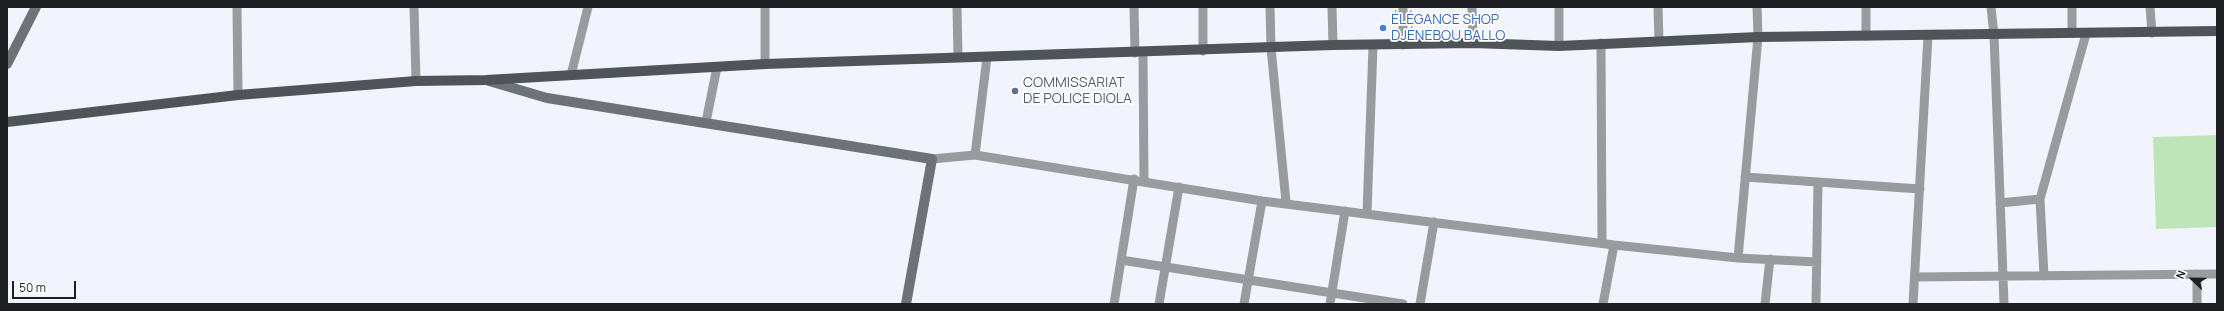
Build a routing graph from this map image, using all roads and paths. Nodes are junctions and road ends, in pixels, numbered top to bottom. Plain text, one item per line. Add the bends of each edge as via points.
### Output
1 (36, 7) edge
2 (237, 7) edge
3 (414, 7) edge
4 (588, 7) edge
5 (765, 7) edge
6 (957, 7) edge
7 (1134, 7) edge
8 (1203, 7) edge
9 (1270, 7) edge
10 (1332, 7) edge
11 (1403, 7) edge
12 (1472, 7) edge
13 (1559, 7) edge
14 (1658, 7) edge
15 (1757, 7) edge
16 (1866, 7) edge
17 (1991, 7) edge
18 (2072, 7) edge
19 (2150, 7) edge
20 (2217, 31) edge
21 (2072, 33) junction
22 (2152, 33) junction
23 (1994, 34) junction
24 (2086, 34) junction
25 (1866, 36) junction
26 (1928, 36) junction
27 (1758, 37) junction
28 (1659, 41) junction
29 (1473, 43) junction
30 (1601, 43) junction
31 (1332, 45) junction
32 (1403, 45) junction
33 (1373, 46) junction
34 (1559, 46) junction
35 (1272, 48) junction
36 (1203, 51) junction
37 (1139, 53) junction
38 (986, 57) junction
39 (958, 58) junction
40 (7, 64) edge
41 (765, 64) junction
42 (717, 67) junction
43 (571, 75) junction
44 (486, 80) junction
45 (416, 81) junction
46 (238, 95) junction
47 (7, 122) edge
48 (706, 122) junction
49 (975, 155) junction
50 (932, 159) junction
51 (1745, 177) junction
52 (1134, 179) junction
53 (1144, 181) junction
54 (1818, 182) junction
55 (1179, 187) junction
56 (1920, 189) junction
57 (2040, 199) junction
58 (1262, 201) junction
59 (1286, 202) junction
60 (2000, 203) junction
61 (1345, 211) junction
62 (1367, 213) junction
63 (1434, 222) junction
64 (1602, 243) junction
65 (1614, 245) junction
66 (1738, 258) junction
67 (1770, 259) junction
68 (1121, 260) junction
69 (1817, 262) junction
70 (1165, 268) junction
71 (2197, 274) junction
72 (2217, 274) edge
73 (2044, 276) junction
74 (1915, 277) junction
75 (2003, 277) junction
76 (1248, 280) junction
77 (1332, 293) junction
78 (906, 304) edge
79 (1114, 304) edge
80 (1159, 304) edge
81 (1244, 304) edge
82 (1330, 304) edge
83 (1403, 304) edge
84 (1420, 304) edge
85 (1603, 304) edge
86 (1765, 304) edge
87 (1816, 304) edge
88 (1913, 304) edge
89 (2004, 304) edge
90 (2197, 304) edge

1 - 40 street
2 - 46 street
3 - 45 street
4 - 43 street
5 - 41 street
6 - 39 street
7 - 37 street
8 - 36 street
9 - 35 street
10 - 31 street
11 - 32 street
12 - 29 street
13 - 34 street
14 - 28 street
15 - 27 street
16 - 25 street
17 - 23 street
18 - 21 street
19 - 22 street
20 - 22 main road
21 - 23 main road
21 - 24 main road
22 - 24 main road
23 - 26 main road
23 - 60 street
24 - 57 street
25 - 26 main road
25 - 27 main road
26 - 56 street
27 - 28 main road
27 - 51 street
28 - 30 main road
29 - 32 main road
29 - 34 main road
30 - 34 main road
30 - 64 street
31 - 33 main road
31 - 35 main road
32 - 33 main road
33 - 62 street
35 - 36 main road
35 - 59 street
36 - 37 main road
37 - 38 main road
37 - 53 street
38 - 39 main road
38 - 49 street
39 - 41 main road
41 - 42 main road
42 - 43 main road
42 - 48 street
43 - 44 main road
44 - 45 main road
44 - 48 street via 547,98
45 - 46 main road
46 - 47 main road
48 - 50 street
49 - 50 street
49 - 52 street
50 - 78 street
51 - 54 street
51 - 66 street
52 - 53 street
52 - 68 street
53 - 55 street
54 - 56 street
54 - 69 street
55 - 58 street
55 - 70 street
56 - 74 street
57 - 60 street
57 - 73 street
58 - 59 street
58 - 76 street
59 - 61 street
60 - 75 street
61 - 62 street
61 - 77 street
62 - 63 street
63 - 64 street
63 - 84 street
64 - 65 street
65 - 66 street
65 - 85 street
66 - 67 street
67 - 69 street
67 - 86 street
68 - 70 street
68 - 79 street
69 - 87 street
70 - 76 street
70 - 80 street
71 - 72 street
71 - 73 street
71 - 90 street
73 - 75 street
74 - 75 street
74 - 88 street
75 - 89 street
76 - 77 street
76 - 81 street
77 - 82 street
77 - 83 street

